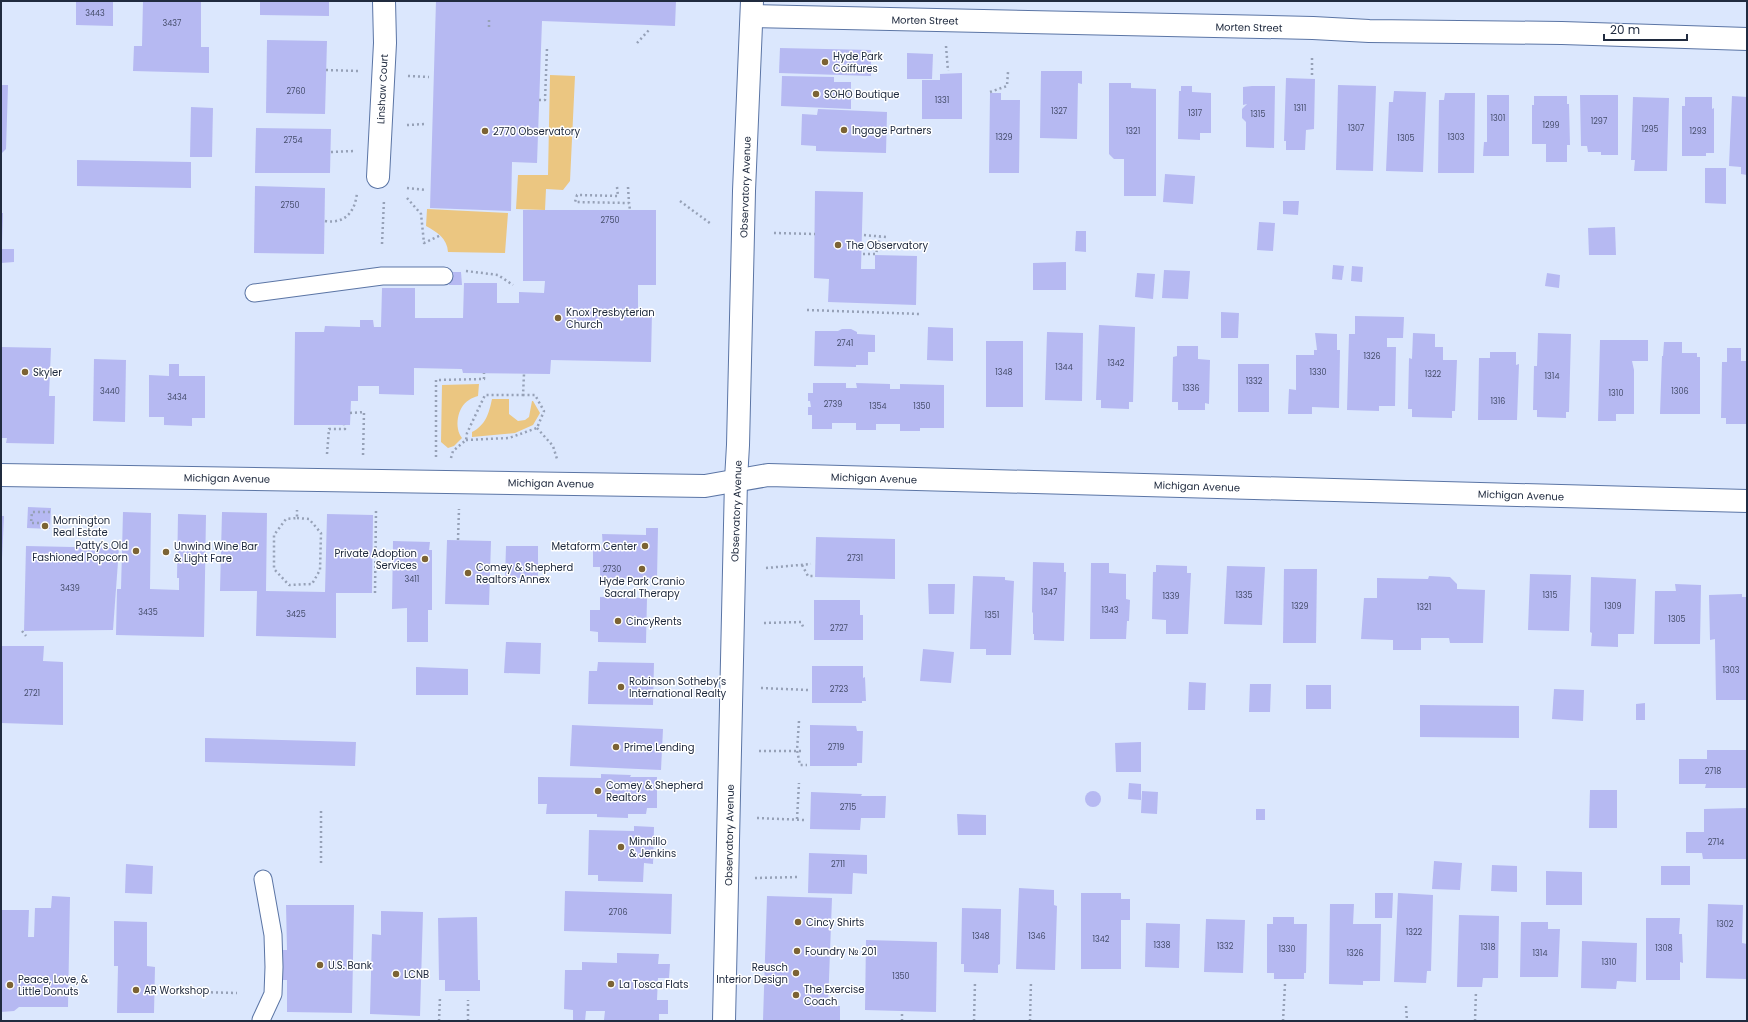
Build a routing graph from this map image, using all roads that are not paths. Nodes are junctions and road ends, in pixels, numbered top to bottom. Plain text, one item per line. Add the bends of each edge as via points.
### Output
1 (384, 1) edge
2 (752, 9) edge
3 (1747, 39) edge
4 (378, 177) road end
5 (444, 276) road end
6 (254, 293) dead end
7 (1, 475) edge
8 (736, 480) junction
9 (1747, 501) edge
10 (263, 879) dead end
11 (261, 1020) edge
12 (724, 1021) edge

1 - 4 street, Linshaw Court via 393,74
2 - 3 street, Morten Street via 1369,31
2 - 8 street, Observatory Avenue
5 - 6 lane via 382,276
7 - 8 street, Michigan Avenue via 705,486
8 - 9 street, Michigan Avenue via 768,475
8 - 12 street, Observatory Avenue
10 - 11 lane via 273,935 274,967 273,994

